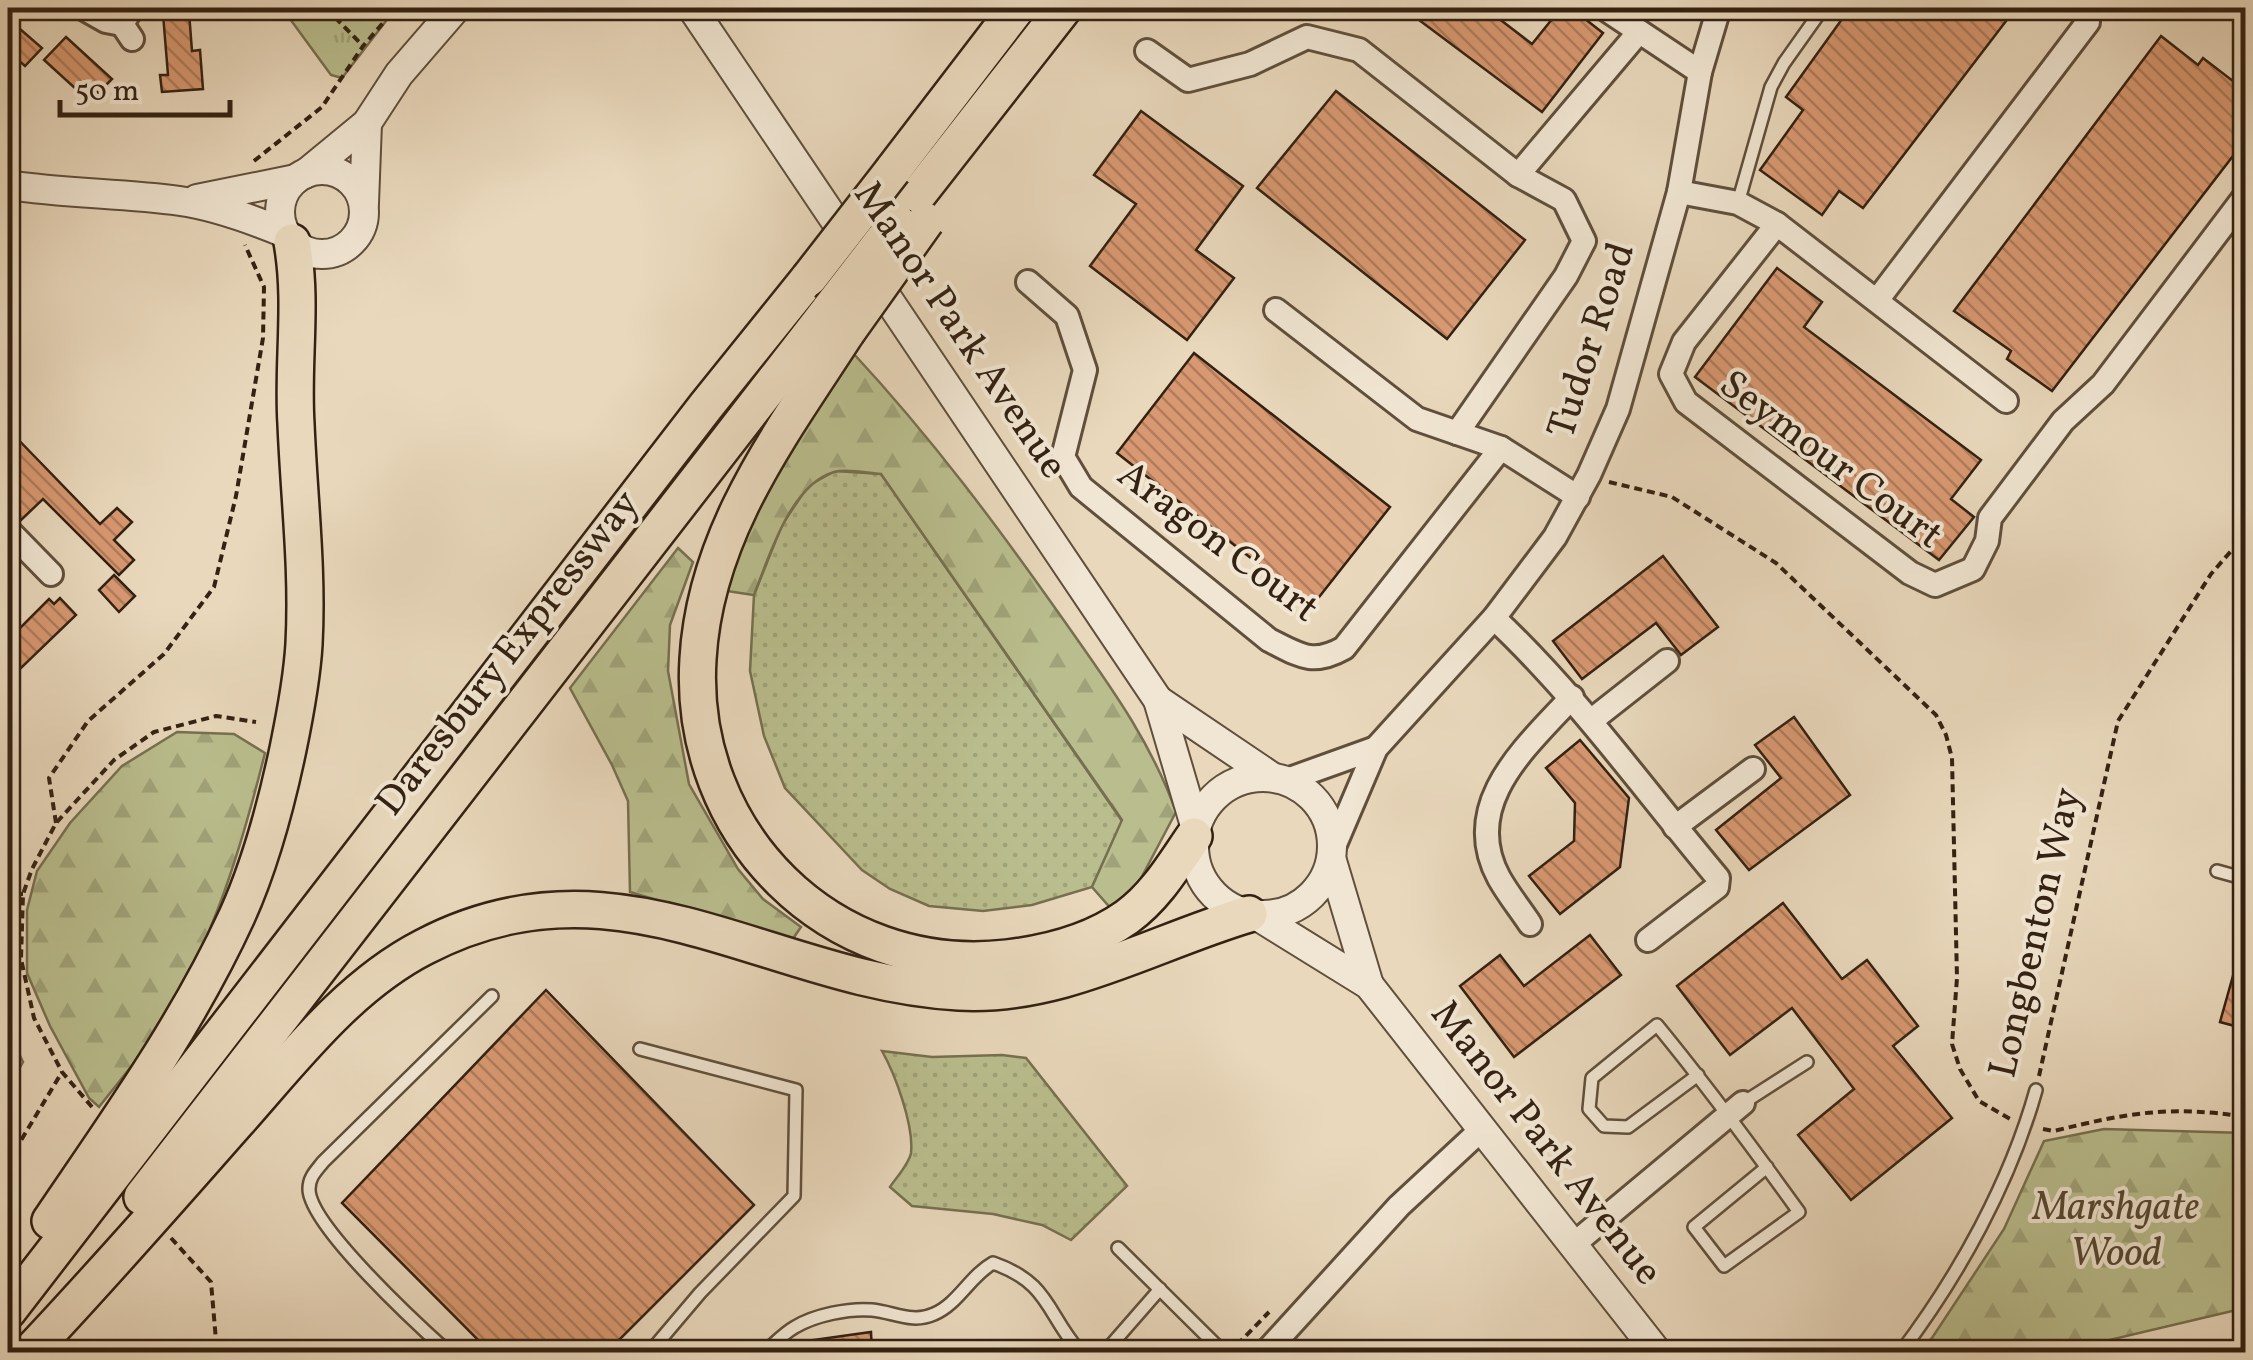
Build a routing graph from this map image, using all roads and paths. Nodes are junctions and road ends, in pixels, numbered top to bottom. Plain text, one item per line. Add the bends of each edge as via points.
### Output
1 (83, 8) edge
2 (326, 8) edge
3 (396, 8) edge
4 (456, 8) edge
5 (692, 8) edge
6 (1016, 8) edge
7 (1064, 8) edge
8 (1719, 8) edge
9 (1823, 8) edge
10 (1622, 17) edge
11 (2088, 22) dead end
12 (129, 23) edge
13 (363, 46) junction
14 (1147, 51) dead end
15 (1700, 72) junction
16 (367, 123) junction
17 (252, 162) dead end
18 (1518, 175) junction
19 (300, 176) junction
20 (8, 184) edge
21 (1680, 192) junction
22 (2246, 195) edge
23 (180, 201) junction
24 (1738, 202) junction
25 (364, 204) junction
26 (1776, 224) junction
27 (289, 238) junction
28 (244, 242) dead end
29 (1028, 282) dead end
30 (1878, 299) junction
31 (1276, 310) dead end
32 (838, 320) junction
33 (2006, 401) dead end
34 (1457, 433) junction
35 (1501, 448) junction
36 (1589, 475) junction
37 (1578, 497) junction
38 (8, 530) edge
39 (2246, 534) edge
40 (51, 574) dead end
41 (1494, 618) junction
42 (1667, 661) dead end
43 (1572, 697) junction
44 (1158, 700) junction
45 (1592, 720) junction
46 (256, 722) dead end
47 (1376, 748) junction
48 (1753, 769) dead end
49 (1279, 778) junction
50 (56, 824) junction
51 (1675, 827) junction
52 (1195, 832) junction
53 (1332, 855) junction
54 (2216, 871) dead end
55 (2246, 879) edge
56 (8, 894) edge
57 (23, 894) junction
58 (1253, 915) junction
59 (1530, 924) dead end
60 (1648, 940) dead end
61 (1369, 985) junction
62 (492, 996) dead end
63 (640, 1048) dead end
64 (1807, 1062) dead end
65 (62, 1072) junction
66 (1698, 1075) junction
67 (2036, 1090) joint
68 (1736, 1109) junction
69 (97, 1113) dead end
70 (2246, 1117) edge
71 (2014, 1122) dead end
72 (2040, 1128) dead end
73 (1482, 1129) junction
74 (8, 1162) edge
75 (1767, 1167) junction
76 (168, 1235) dead end
77 (1574, 1244) junction
78 (1118, 1248) dead end
79 (8, 1283) edge
80 (1160, 1289) junction
81 (8, 1311) edge
82 (1269, 1312) dead end
83 (21, 1352) edge
84 (30, 1352) edge
85 (217, 1352) edge
86 (448, 1352) edge
87 (650, 1352) edge
88 (765, 1352) edge
89 (1080, 1352) edge
90 (1106, 1352) edge
91 (1226, 1352) edge
92 (1266, 1352) edge
93 (1657, 1352) edge
94 (1901, 1352) edge

1 - 12 street via 106,21
2 - 13 path
3 - 13 path
4 - 16 street
5 - 44 street, Manor Park Avenue
6 - 81 main road, Daresbury Expressway, bridge
7 - 32 main road, bridge
8 - 15 street, Tudor Road
9 - 24 lane via 1771,87
10 - 15 street
10 - 18 street
11 - 30 street
13 - 17 path via 322,107
14 - 18 street via 1188,80 1250,64 1306,37 1359,50
15 - 21 street, Tudor Road
16 - 19 street
16 - 25 street
18 - 34 street via 1564,200 1584,241
19 - 23 street
19 - 25 street via 330,170 342,175
19 - 27 street via 282,198 281,222
20 - 23 street
21 - 24 street
21 - 36 street, Tudor Road via 1618,409
22 - 26 street, Seymour Court via 1990,518 1973,569 1935,585 1910,573 1686,402 1671,374 1684,342
23 - 27 street via 245,216
24 - 26 street
25 - 27 street via 361,230 342,250 316,254
26 - 30 street
27 - 79 main road via 299,282 295,420 306,557 304,648 274,814 238,914 162,1057
28 - 50 path via 264,287 264,338 214,587 164,654 88,721 50,778
29 - 35 street, Aragon Court via 1067,316 1085,370 1063,457 1081,487 1269,640 1305,658 1344,648
30 - 33 street
31 - 34 street via 1418,419
32 - 52 main road via 733,516 708,585 698,722 712,774 739,830 774,876 827,917 877,943 932,958 983,961 1082,942 1124,919 1149,900
32 - 83 main road, Daresbury Expressway
34 - 35 street
35 - 37 street
36 - 37 street, Tudor Road
36 - 71 path via 1672,496 1776,563 1936,716 1952,758 1952,1044 1979,1101
37 - 41 street, Tudor Road
38 - 40 street
39 - 67 path, Longbenton Way via 2212,574 2118,721
41 - 43 street
41 - 47 street, Tudor Road
42 - 45 street
43 - 45 street
43 - 59 street via 1490,798 1487,838 1498,875
44 - 49 street, Manor Park Avenue
44 - 52 street, Manor Park Avenue
45 - 51 street
46 - 50 path via 216,716 154,732 114,760
47 - 49 street, Tudor Road
47 - 53 street, Tudor Road
48 - 51 street
49 - 52 street via 1233,783 1204,810
49 - 53 street via 1321,807 1331,827
50 - 57 path
51 - 60 street via 1718,878 1717,887
52 - 58 street via 1201,877 1230,907
53 - 58 street via 1312,896 1286,911
53 - 61 street, Manor Park Avenue
54 - 55 lane
56 - 57 path
57 - 65 path via 21,959 34,1018
58 - 61 street, Manor Park Avenue
58 - 84 main road via 1062,981 962,992 918,988 674,920 615,910 518,914 464,929 378,977 322,1026
61 - 73 street, Manor Park Avenue
62 - 86 lane via 323,1162 308,1192 357,1262
63 - 87 lane via 796,1090 794,1196
64 - 68 lane
65 - 69 path
65 - 74 path
66 - 66 lane via 1657,1025 1592,1078 1590,1109 1604,1126 1628,1127
66 - 68 lane
67 - 94 lane, Longbenton Way via 1978,1231
68 - 75 lane
68 - 77 street
70 - 72 path via 2147,1110 2054,1131
73 - 77 street, Manor Park Avenue
73 - 92 street via 1398,1206
75 - 75 lane via 1799,1212 1724,1266 1694,1227
76 - 85 path via 211,1282
77 - 93 street, Manor Park Avenue
78 - 80 lane
80 - 90 lane
80 - 91 lane
82 - 91 path
88 - 89 lane via 796,1326 830,1315 871,1310 910,1319 932,1316 993,1263 1027,1279 1048,1300

